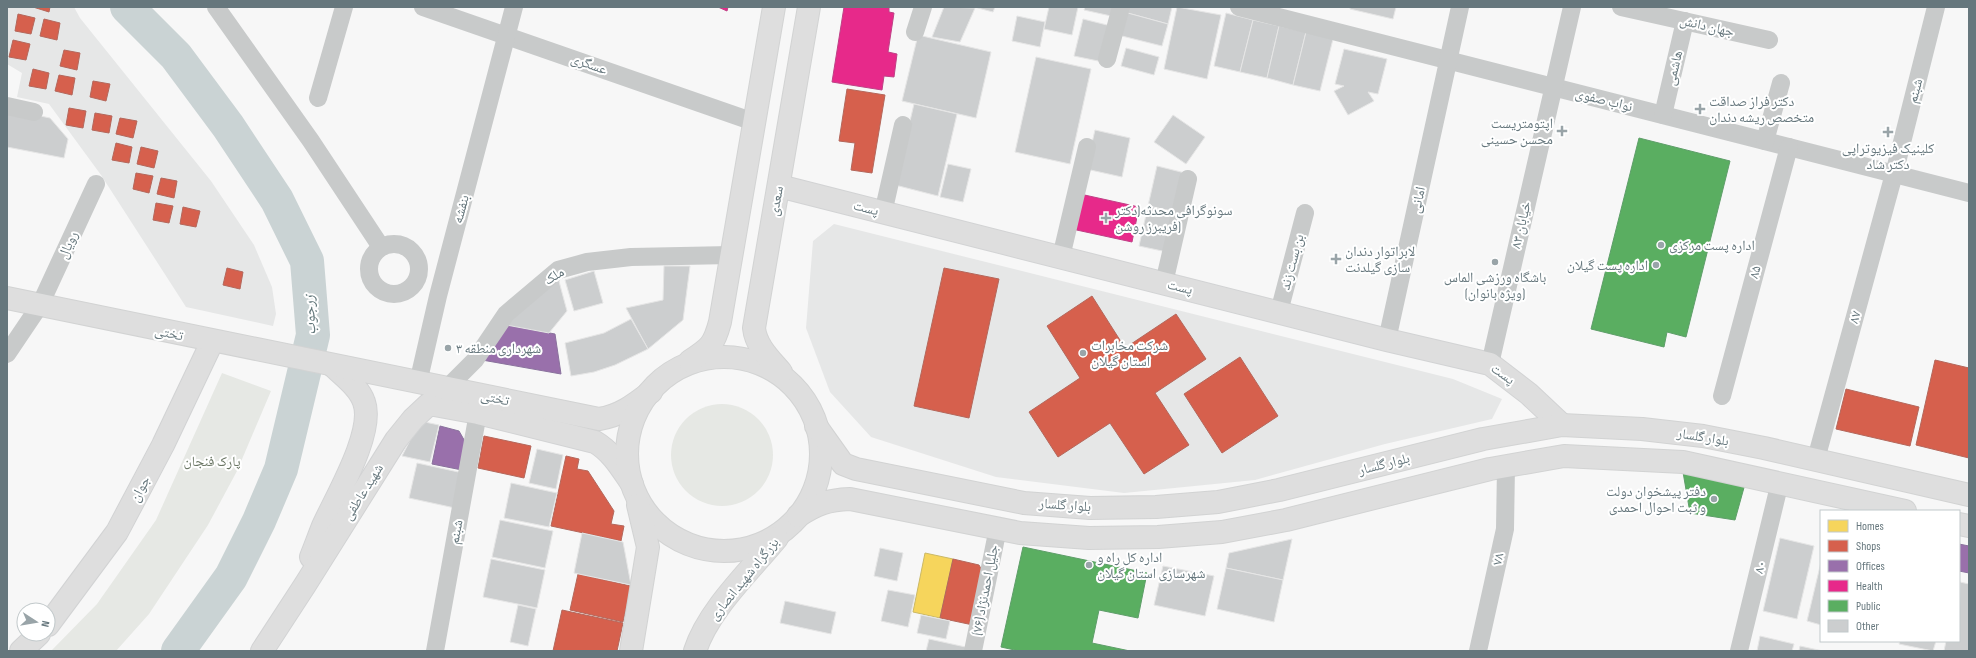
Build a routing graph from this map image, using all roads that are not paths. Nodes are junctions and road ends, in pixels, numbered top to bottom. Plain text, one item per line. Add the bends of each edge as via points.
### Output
1 (216, 7) edge
2 (344, 7) edge
3 (423, 7) edge
4 (514, 7) edge
5 (774, 7) edge
6 (809, 7) edge
7 (923, 7) edge
8 (1121, 7) edge
9 (1239, 7) edge
10 (1460, 7) edge
11 (1572, 7) edge
12 (1621, 7) edge
13 (1936, 7) edge
14 (1685, 21) junction
15 (915, 32) dead end
16 (507, 36) junction
17 (1769, 40) dead end
18 (1107, 60) dead end
19 (1448, 60) junction
20 (1781, 83) dead end
21 (1552, 87) junction
22 (318, 98) dead end
23 (7, 106) edge
24 (34, 112) dead end
25 (1663, 115) junction
26 (754, 122) junction
27 (903, 126) dead end
28 (1765, 141) junction
29 (1087, 147) dead end
30 (1789, 147) junction
31 (1894, 174) junction
32 (1188, 179) dead end
33 (96, 184) dead end
34 (778, 186) junction
35 (1969, 193) edge
36 (883, 212) junction
37 (1305, 213) dead end
38 (381, 247) junction
39 (731, 255) junction
40 (1061, 257) junction
41 (418, 277) junction
42 (1164, 283) junction
43 (438, 296) junction
44 (7, 298) edge
45 (40, 305) junction
46 (1278, 312) junction
47 (1387, 340) junction
48 (212, 342) junction
49 (7, 354) edge
50 (1490, 364) junction
51 (332, 365) junction
52 (677, 370) junction
53 (418, 382) junction
54 (790, 383) junction
55 (447, 388) junction
56 (650, 392) junction
57 (1722, 396) dead end
58 (429, 404) joint
59 (478, 413) junction
60 (1562, 425) junction
61 (816, 426) junction
62 (1816, 459) junction
63 (1506, 466) junction
64 (1780, 482) junction
65 (633, 487) junction
66 (1969, 495) edge
67 (1901, 510) edge
68 (791, 523) junction
69 (998, 528) junction
70 (305, 586) junction
71 (56, 613) edge
72 (30, 642) edge
73 (22, 651) edge
74 (262, 651) edge
75 (437, 651) edge
76 (631, 651) edge
77 (695, 651) edge
78 (973, 651) edge
79 (1478, 651) edge
80 (1739, 651) edge

1 - 38 street
2 - 22 street
3 - 16 street, عسگری
4 - 16 street, بنفشه
5 - 26 main road
6 - 34 main road, سعدی
7 - 15 street
8 - 18 street
9 - 19 street, نواب صفوی
10 - 19 street, امانی
11 - 21 street
12 - 14 street, جهان دانش
13 - 31 street, شبنم
14 - 17 street, جهان دانش
14 - 25 street, هاشمی
16 - 26 street, عسگری
16 - 43 street, بنفشه
19 - 21 street, نواب صفوی
19 - 47 street, امانی
20 - 28 street
21 - 25 street, نواب صفوی
21 - 50 street, خیابان ۸۳
23 - 24 street
25 - 28 street, نواب صفوی
26 - 39 main road
27 - 36 street
28 - 30 street, نواب صفوی
29 - 40 street
30 - 31 street, نواب صفوی
30 - 57 street, ۸۵
31 - 35 street, نواب صفوی
31 - 62 street, ۸۷
32 - 42 street
33 - 45 street, رویال
34 - 36 main road, پست
34 - 54 main road, سعدی via 754,328 755,338 762,350
36 - 40 main road, پست
37 - 46 street, بن بست زند
38 - 41 street via 401,245 410,250 416,257 419,267
38 - 41 street via 373,254 369,264 369,275 374,285 382,292 393,295 403,292 412,286
39 - 52 main road via 720,322 714,340 709,348
39 - 55 street, ملک via 631,257 587,262 558,270 506,314 475,360
40 - 42 main road, پست
41 - 43 street
42 - 46 main road, پست
43 - 53 street, بنفشه
44 - 45 main road, تختی
45 - 48 main road, تختی
45 - 49 street, رویال
46 - 47 main road, پست
47 - 50 main road, پست
48 - 51 main road, تختی
48 - 71 main road, جوان via 163,445 117,532
50 - 60 main road, پست via 1529,394
51 - 53 main road, تختی
51 - 70 main road, شهید عاطفی via 359,392 365,403 365,426 353,463 323,526 306,570
52 - 54 main road via 702,360 733,358 764,366
52 - 56 main road via 665,377
53 - 55 main road, تختی
54 - 61 main road, سعدی via 806,403
55 - 56 main road, تختی via 599,419 613,417
56 - 65 main road via 639,409 630,435 628,463
58 - 59 main road, تختی
58 - 70 main road, شهید عاطفی via 396,440
59 - 65 main road, تختی via 595,442 614,458
59 - 75 street, شبنم
60 - 61 main road, بلوار گلسار via 1483,439 1280,490 1218,502 1156,507 1090,508 1024,502 856,469 843,464
60 - 62 main road, بلوار گلسار via 1642,429 1703,436
61 - 68 main road via 820,445 819,471 811,495
62 - 66 main road, بلوار گلسار
63 - 64 main road, بلوار گلسار via 1564,456 1683,462
63 - 69 main road, بلوار گلسار via 1286,520 1222,532 1158,537 1089,538 1020,533
63 - 79 street, ۷۸ via 1505,529
64 - 67 main road, بلوار گلسار
64 - 80 street, ۸۰
65 - 68 main road, تختی via 648,514 663,529 680,540 700,548 720,551 741,549 761,543
65 - 76 main road via 648,547
68 - 69 main road, بلوار گلسار via 818,504 850,499
68 - 77 main road, بزرگراه شهید انصاری via 718,609 706,626
69 - 78 street, جلیل احمدنژاد (۷۶)
70 - 74 main road, شهید عاطفی
72 - 73 main road

